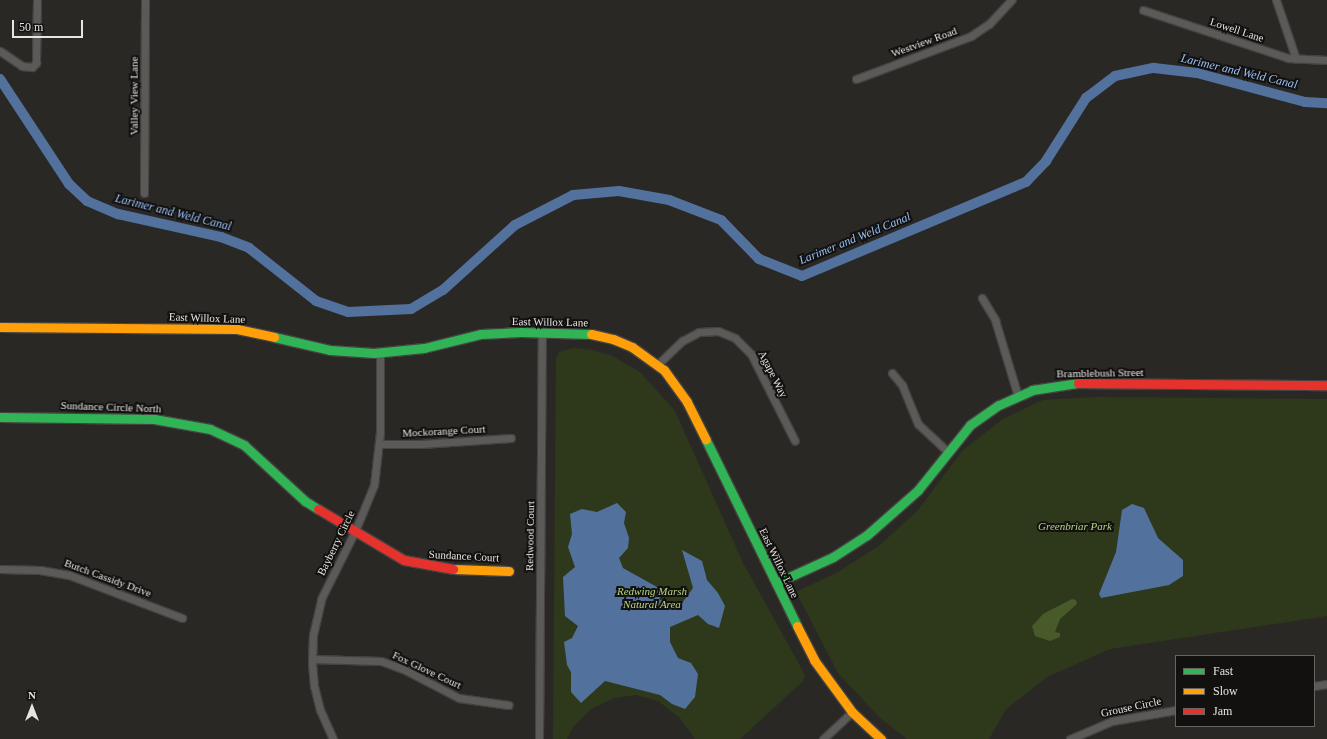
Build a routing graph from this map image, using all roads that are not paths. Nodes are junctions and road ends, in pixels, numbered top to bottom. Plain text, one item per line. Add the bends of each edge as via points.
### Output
1 (37, 0) edge
2 (145, 0) edge
3 (1011, 0) edge
4 (1276, 0) edge
5 (1143, 10) dead end
6 (0, 51) edge
7 (1296, 59) junction
8 (1327, 60) edge
9 (856, 79) dead end
10 (144, 193) dead end
11 (982, 298) dead end
12 (0, 327) edge
13 (542, 333) junction
14 (380, 353) junction
15 (657, 365) junction
16 (892, 373) dead end
17 (1327, 385) edge
18 (1018, 396) junction
19 (0, 417) edge
20 (511, 438) dead end
21 (795, 441) dead end
22 (379, 444) junction
23 (947, 451) junction
24 (355, 531) junction
25 (0, 569) edge
26 (509, 571) dead end
27 (776, 583) junction
28 (182, 618) dead end
29 (312, 659) junction
30 (1327, 684) edge
31 (1315, 686) edge
32 (508, 705) dead end
33 (1175, 710) edge
34 (852, 712) junction
35 (333, 739) edge
36 (539, 739) edge
37 (823, 739) edge
38 (881, 739) edge
39 (1070, 739) edge

1 - 6 street via 36,63 32,67 22,66
2 - 10 street, Valley View Lane
3 - 9 street, Westview Road via 989,24 971,36
4 - 7 street
5 - 7 street, Lowell Lane
7 - 8 street, Lowell Lane
11 - 18 street via 996,320
12 - 14 street, East Willox Lane via 237,329 330,350
13 - 14 street, East Willox Lane via 481,334 424,348
13 - 15 street, East Willox Lane via 603,336 632,347
13 - 36 street, Redwood Court
14 - 22 street, Bayberry Circle
15 - 21 street, Agape Way via 693,334 711,331 735,338 751,354
15 - 27 street, East Willox Lane via 671,378 687,402
16 - 23 street via 902,385 918,424
17 - 18 street, Bramblebush Street via 1074,383 1050,386
18 - 23 street, Bramblebush Street via 980,418
19 - 24 street, Sundance Circle North via 154,419 215,430 244,445 300,497
20 - 22 street, Mockorange Court
22 - 24 street, Bayberry Circle via 374,485
23 - 27 street, Bramblebush Street via 906,502 867,535 833,557
24 - 26 street, Sundance Court via 417,564 444,569
24 - 29 street, Bayberry Circle via 321,600 313,635
25 - 28 street, Butch Cassidy Drive via 60,572
27 - 34 street, East Willox Lane via 814,660
29 - 32 street, Fox Glove Court via 381,661 403,669 459,698
29 - 35 street, Bayberry Circle via 314,686 320,710
30 - 31 street
33 - 39 street, Grouse Circle via 1112,721
34 - 37 street
34 - 38 street, East Willox Lane

